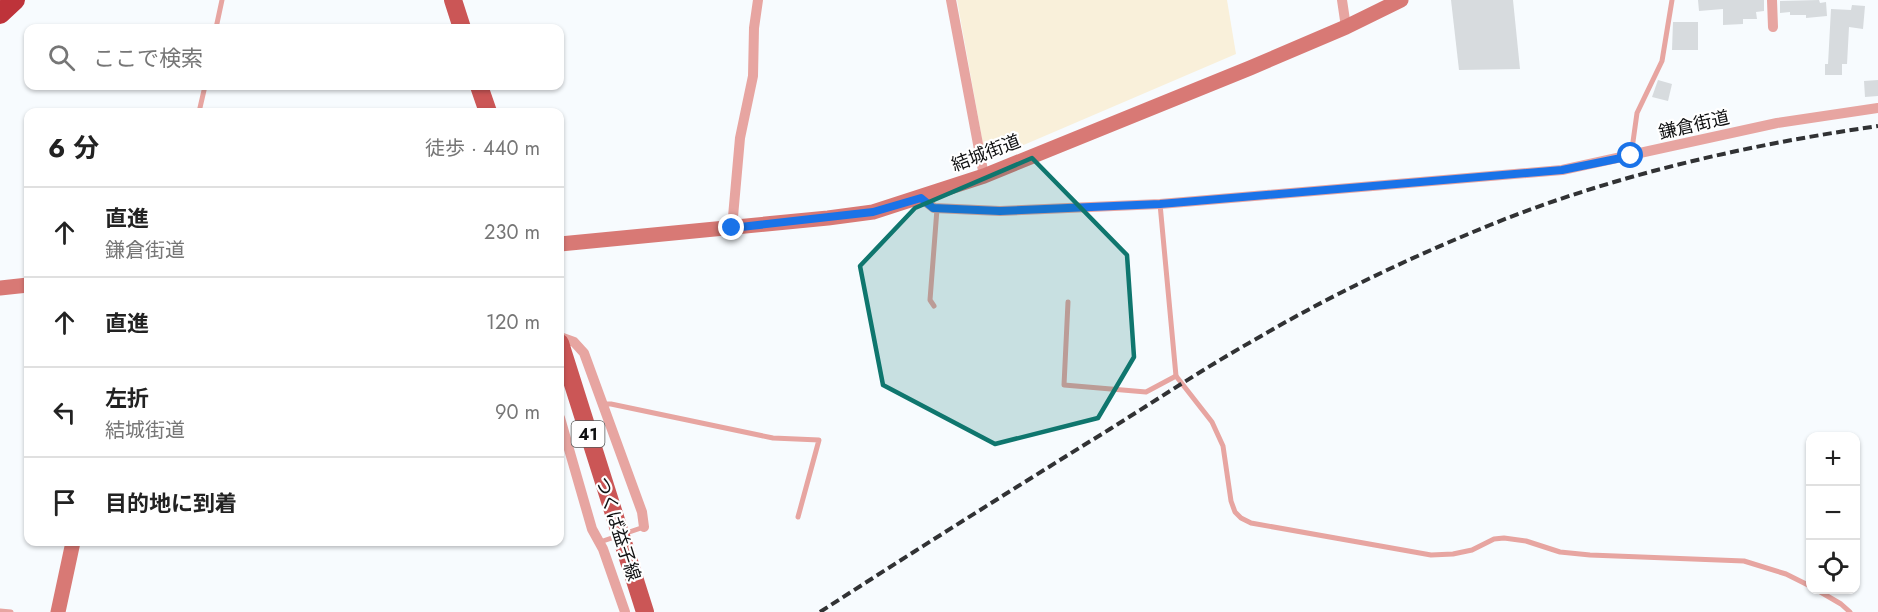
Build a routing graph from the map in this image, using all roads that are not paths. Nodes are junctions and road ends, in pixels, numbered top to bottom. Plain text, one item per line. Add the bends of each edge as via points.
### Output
1 (15, 0) edge
2 (222, 0) edge
3 (453, 0) edge
4 (749, 0) edge
5 (758, 0) edge
6 (951, 0) edge
7 (1342, 0) edge
8 (1401, 0) edge
9 (1672, 0) edge
10 (1772, 0) edge
11 (0, 14) edge
12 (217, 24) edge
13 (461, 24) edge
14 (1346, 27) junction
15 (1773, 27) dead end
16 (204, 90) edge
17 (480, 90) edge
18 (200, 108) edge
19 (487, 108) edge
20 (1878, 108) edge
21 (1631, 156) junction
22 (984, 176) junction
23 (921, 198) junction
24 (1160, 204) junction
25 (937, 208) junction
26 (732, 228) junction
27 (564, 244) edge
28 (24, 285) edge
29 (0, 288) edge
30 (1068, 302) dead end
31 (933, 306) dead end
32 (564, 338) edge
33 (564, 356) edge
34 (1176, 376) junction
35 (603, 404) junction
36 (564, 431) edge
37 (798, 517) dead end
38 (644, 527) joint
39 (600, 542) junction
40 (72, 546) edge
41 (1806, 584) edge
42 (1824, 594) edge
43 (0, 611) edge
44 (11, 612) edge
45 (58, 612) edge
46 (625, 612) edge
47 (645, 612) edge
48 (1850, 612) edge

1 - 11 highway
2 - 12 lane
3 - 13 main road
4 - 5 street
5 - 26 street via 753,76 740,138
6 - 22 street
7 - 14 street
8 - 14 street, 結城街道
9 - 21 lane via 1662,61 1637,113
10 - 15 street
14 - 22 street, 結城街道
16 - 18 lane
17 - 19 main road
20 - 21 street, 鎌倉街道 via 1777,123
21 - 24 street, 鎌倉街道 via 1562,170
22 - 23 street, 結城街道
23 - 25 street
23 - 26 street, 結城街道 via 873,212
24 - 25 street, 鎌倉街道 via 1000,211
24 - 34 lane
25 - 31 lane via 930,300
26 - 27 street, 結城街道
28 - 29 street
30 - 34 lane via 1064,385 1146,392
32 - 35 street via 574,342 584,353
33 - 47 main road, つくば益子線 / 41
34 - 41 lane via 1212,422 1223,446 1235,512 1251,523 1431,555 1472,550 1504,538 1590,555 1744,561
35 - 37 lane via 773,438 819,440
35 - 38 street
36 - 39 street via 592,529
38 - 39 lane
39 - 46 street
40 - 45 street
42 - 48 lane
43 - 44 lane

